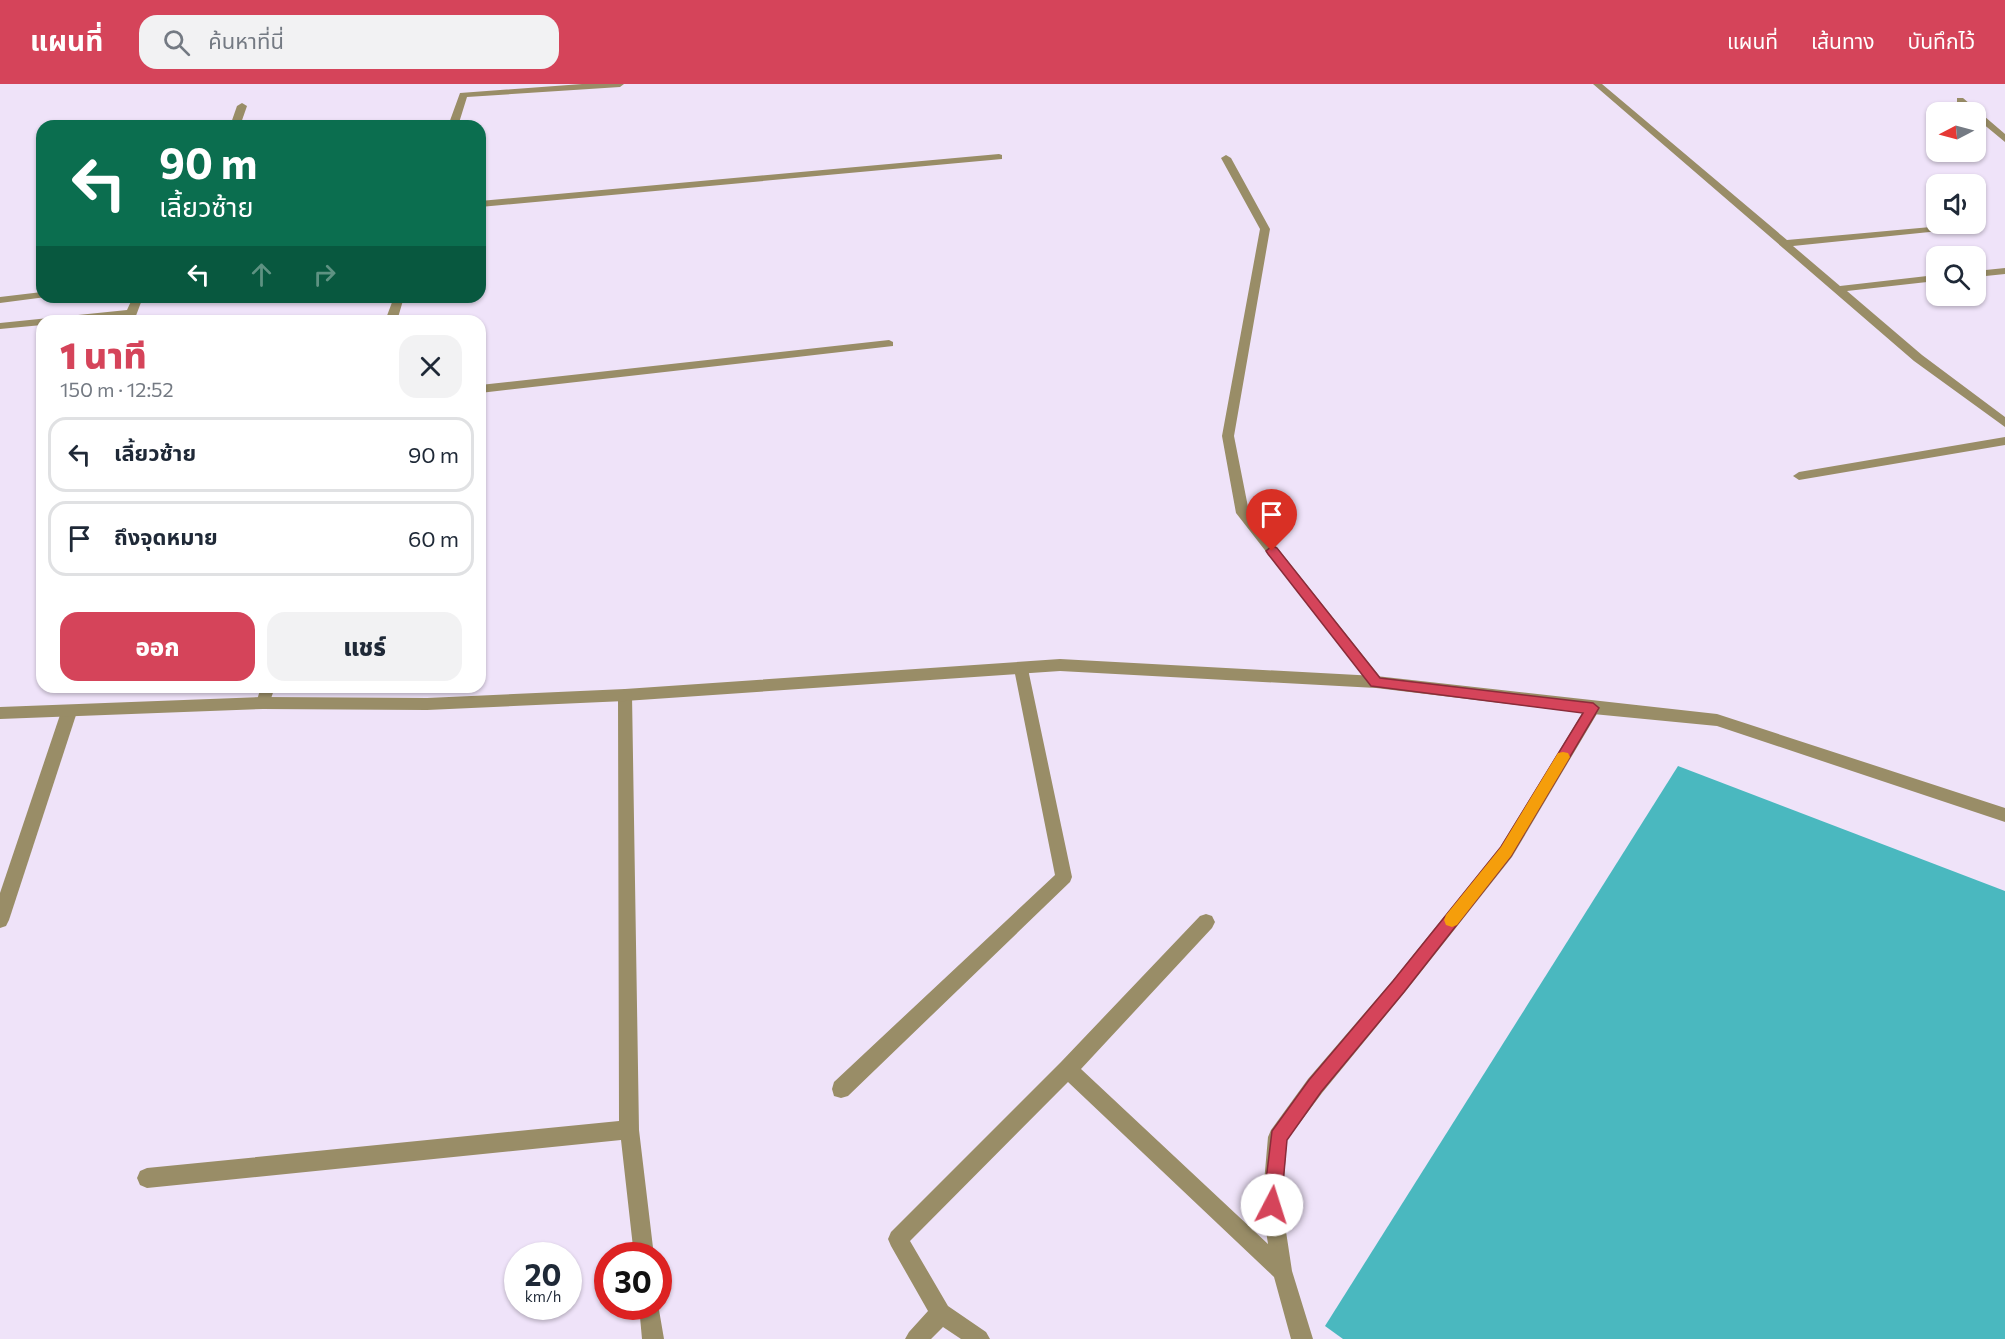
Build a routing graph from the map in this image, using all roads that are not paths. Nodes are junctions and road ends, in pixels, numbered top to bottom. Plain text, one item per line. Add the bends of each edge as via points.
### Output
1 (620, 84) edge
2 (1597, 84) edge
3 (1960, 100) dead end
4 (1962, 102) edge
5 (242, 106) dead end
6 (237, 120) edge
7 (455, 120) edge
8 (1986, 123) edge
9 (2005, 139) edge
10 (999, 157) dead end
11 (1227, 158) dead end
12 (486, 203) edge
13 (1926, 229) edge
14 (1783, 244) junction
15 (2005, 271) edge
16 (1986, 273) edge
17 (1926, 279) edge
18 (1840, 289) junction
19 (36, 296) edge
20 (0, 300) edge
21 (36, 323) edge
22 (0, 326) edge
23 (889, 344) dead end
24 (486, 388) edge
25 (2005, 423) edge
26 (2005, 441) edge
27 (1799, 476) dead end
28 (1021, 669) junction
29 (1376, 682) junction
30 (266, 693) edge
31 (625, 695) junction
32 (263, 703) junction
33 (1593, 708) junction
34 (69, 712) junction
35 (0, 713) edge
36 (2005, 815) edge
37 (0, 920) edge
38 (1206, 922) dead end
39 (1068, 1069) junction
40 (841, 1089) dead end
41 (629, 1130) junction
42 (147, 1178) dead end
43 (642, 1242) edge
44 (1282, 1271) junction
45 (941, 1313) junction
46 (651, 1320) edge
47 (653, 1339) edge
48 (916, 1339) edge
49 (979, 1339) edge
50 (1302, 1339) edge

1 - 7 street via 463,95
2 - 14 street
3 - 4 street
5 - 6 street
8 - 9 street
10 - 12 street
11 - 29 street via 1265,229 1228,436 1243,513
13 - 14 street
14 - 18 street
15 - 16 street
17 - 18 street
18 - 25 street via 1918,358
19 - 20 street
21 - 22 street
23 - 24 street
26 - 27 street
28 - 29 street via 1060,665
28 - 31 street
28 - 40 street via 1064,877
29 - 33 street
30 - 32 street
31 - 32 street via 427,704
31 - 41 street
32 - 34 street
33 - 36 street via 1718,720
33 - 44 street via 1506,852 1278,1137 1272,1205
34 - 35 street
34 - 37 street
38 - 39 street
39 - 44 street
39 - 45 street via 898,1239
41 - 42 street
41 - 43 street
44 - 50 street
45 - 48 street
45 - 49 street
46 - 47 street

